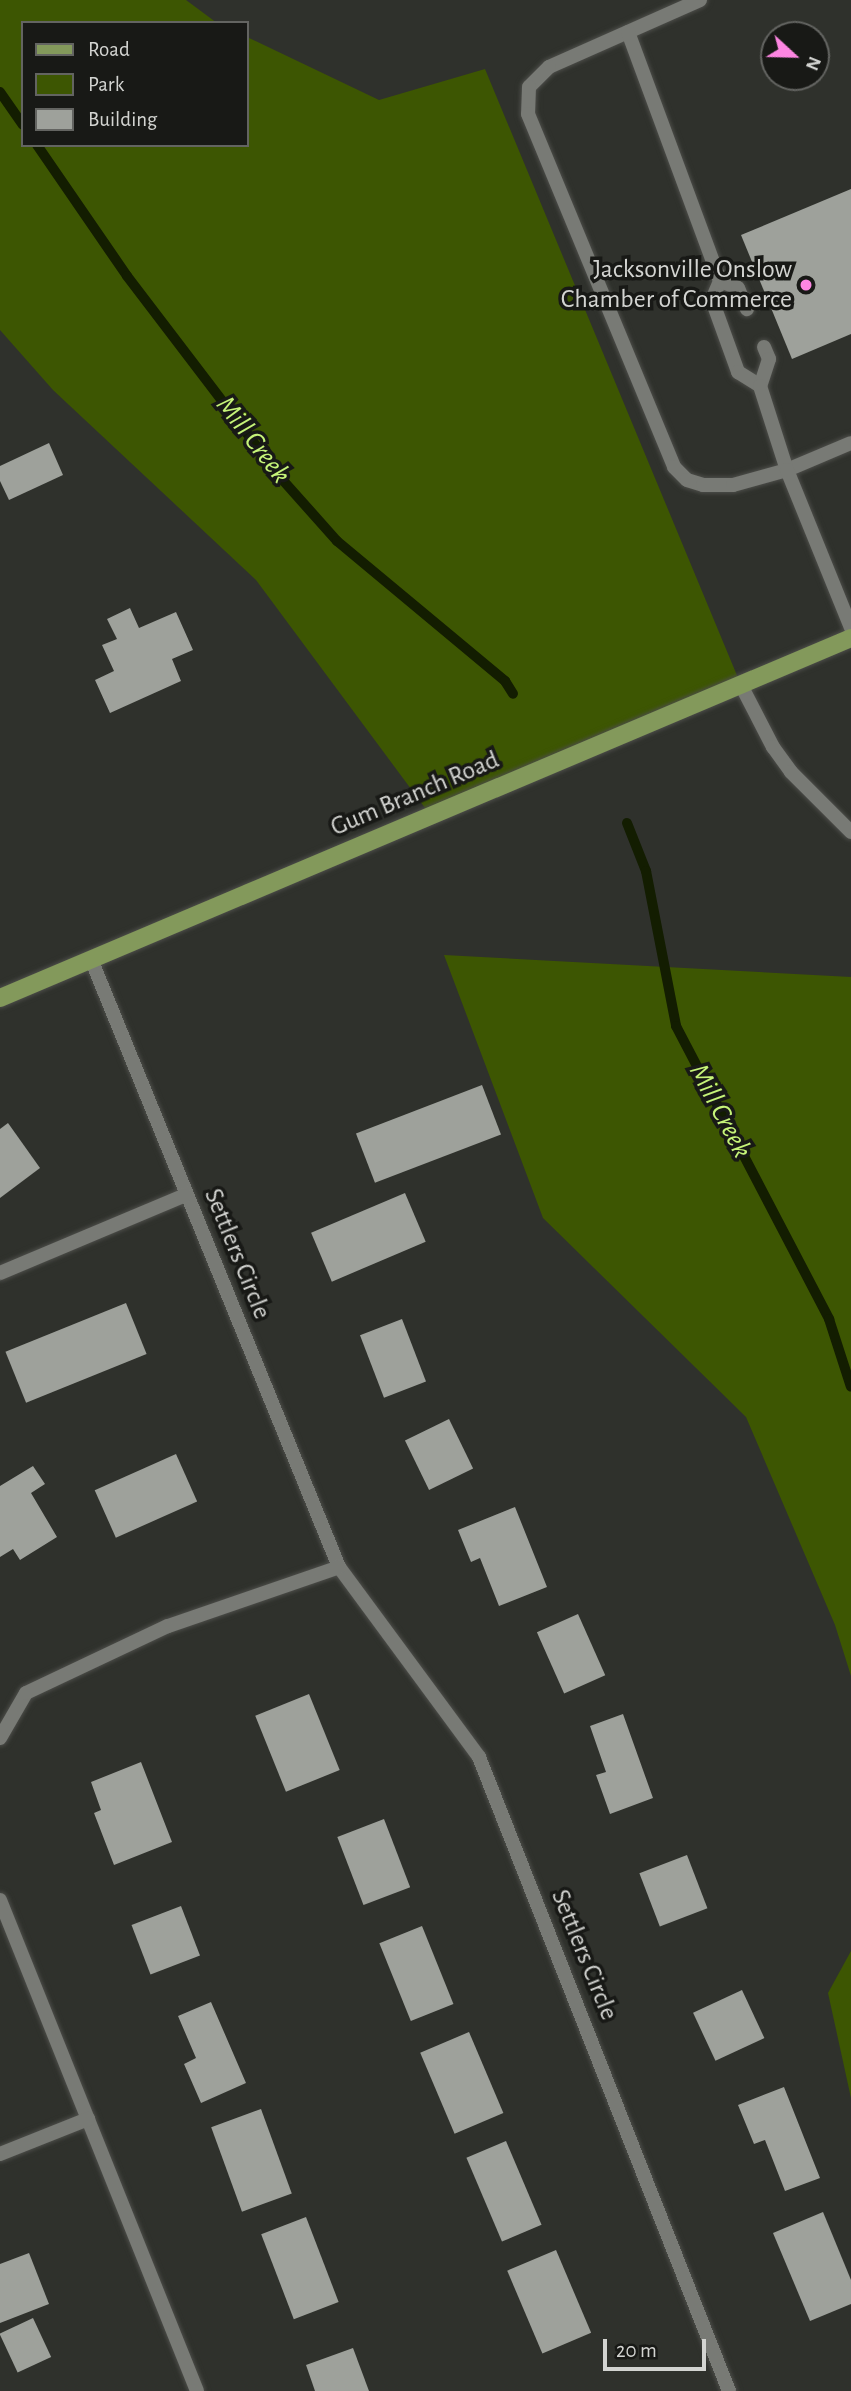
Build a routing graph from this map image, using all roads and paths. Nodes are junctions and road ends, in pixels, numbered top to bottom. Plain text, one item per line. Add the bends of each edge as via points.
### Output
1 (700, 0) edge
2 (628, 32) junction
3 (720, 281) junction
4 (747, 309) dead end
5 (764, 347) dead end
6 (760, 386) junction
7 (851, 443) edge
8 (786, 470) junction
9 (851, 628) edge
10 (851, 638) edge
11 (741, 685) junction
12 (851, 832) edge
13 (90, 960) junction
14 (0, 998) edge
15 (186, 1195) junction
16 (0, 1273) edge
17 (339, 1567) junction
18 (0, 1738) edge
19 (0, 1899) edge
20 (88, 2119) junction
21 (0, 2154) edge
22 (197, 2391) edge
23 (729, 2391) edge

1 - 2 street
2 - 3 street
2 - 8 street via 535,77 526,97 528,114 674,467 687,481 703,485 733,485
3 - 4 street via 738,288
3 - 6 street via 712,300 738,372
5 - 6 street via 769,359
6 - 8 street
7 - 8 street
8 - 9 street
10 - 11 main road, Gum Branch Road
11 - 12 street via 773,747
11 - 13 main road, Gum Branch Road
13 - 14 main road, Gum Branch Road
13 - 15 street, Settlers Circle
15 - 16 street
15 - 17 street, Settlers Circle
17 - 18 street via 168,1626 26,1693
17 - 23 street, Settlers Circle via 479,1756
19 - 20 street
20 - 21 street
20 - 22 street

